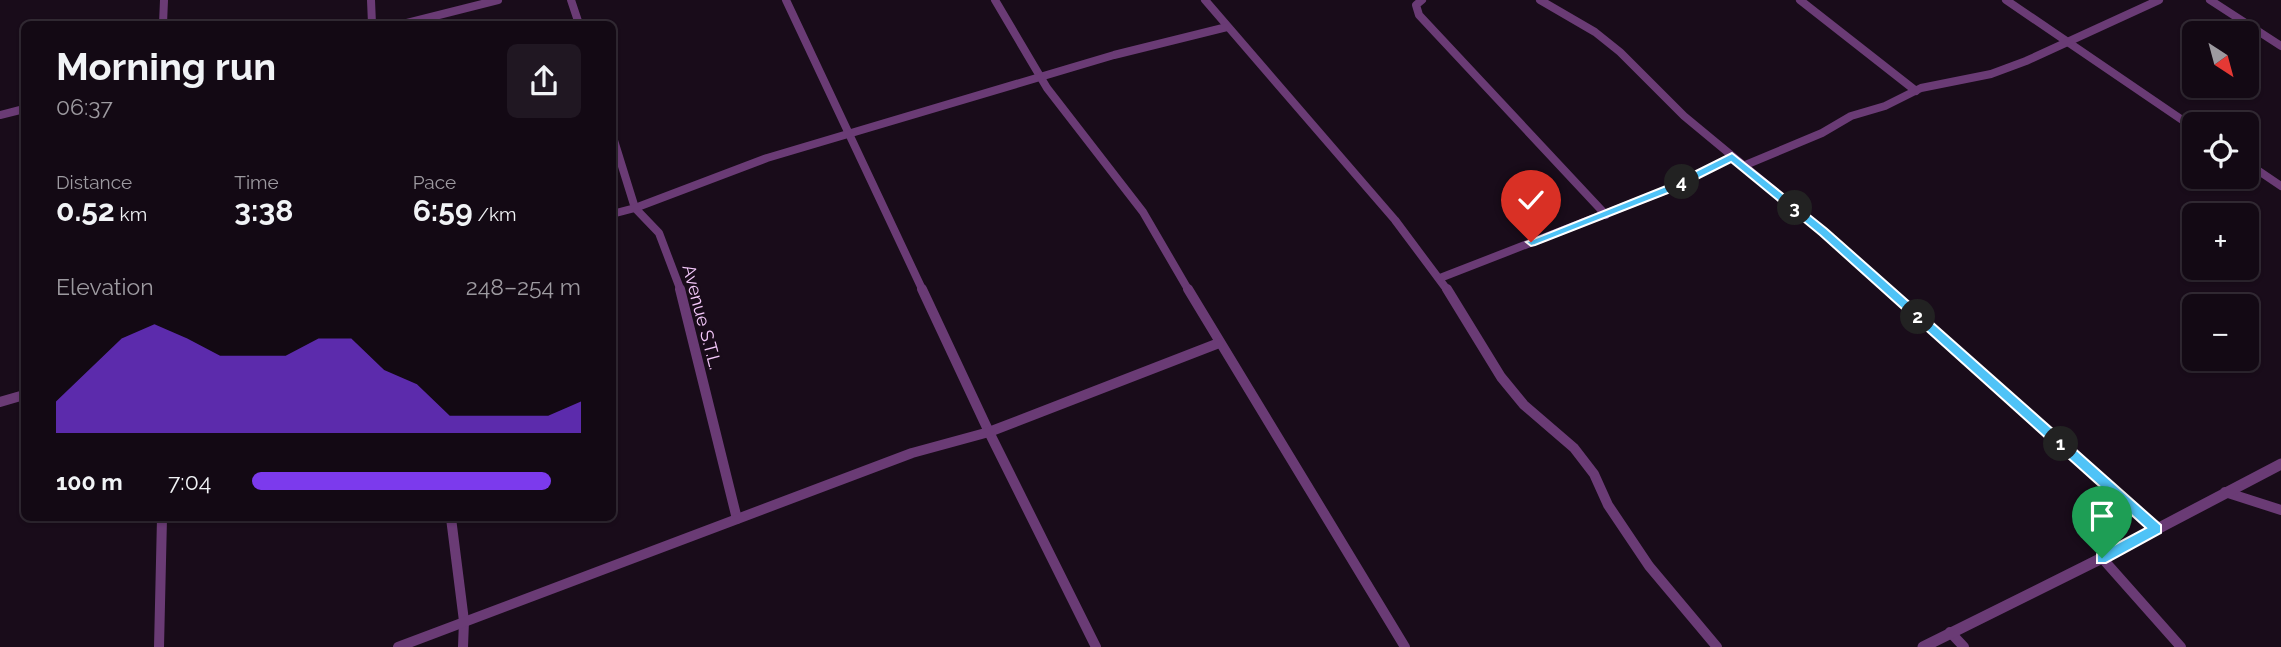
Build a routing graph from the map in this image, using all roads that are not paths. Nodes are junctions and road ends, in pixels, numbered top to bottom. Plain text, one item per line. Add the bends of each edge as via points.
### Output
1 (164, 0) edge
2 (371, 0) edge
3 (498, 0) edge
4 (571, 0) edge
5 (786, 0) edge
6 (995, 0) edge
7 (1205, 0) edge
8 (1422, 0) edge
9 (1539, 0) edge
10 (1800, 0) edge
11 (2006, 0) edge
12 (2159, 0) edge
13 (2210, 0) edge
14 (163, 21) edge
15 (372, 21) edge
16 (415, 21) edge
17 (578, 21) edge
18 (1227, 27) junction
19 (2068, 41) junction
20 (2281, 46) edge
21 (1040, 77) junction
22 (1916, 91) junction
23 (21, 110) edge
24 (0, 115) edge
25 (2182, 120) edge
26 (849, 134) junction
27 (616, 147) edge
28 (1732, 157) junction
29 (1743, 166) junction
30 (2259, 171) edge
31 (2281, 186) edge
32 (635, 208) junction
33 (616, 213) edge
34 (1606, 215) junction
35 (1440, 278) junction
36 (1219, 343) junction
37 (21, 396) edge
38 (0, 402) edge
39 (989, 432) junction
40 (2281, 464) edge
41 (2225, 492) junction
42 (2281, 510) edge
43 (737, 519) junction
44 (162, 521) edge
45 (451, 521) edge
46 (2157, 529) junction
47 (2102, 558) junction
48 (464, 621) junction
49 (1950, 632) junction
50 (159, 647) edge
51 (398, 647) edge
52 (463, 647) edge
53 (1096, 647) edge
54 (1405, 647) edge
55 (1717, 647) edge
56 (1923, 647) edge
57 (1964, 647) edge
58 (2182, 647) edge

1 - 14 street
2 - 15 street
3 - 16 street
4 - 17 street
5 - 26 street
6 - 21 street
7 - 18 street
8 - 34 street via 1416,5 1419,15
9 - 28 street via 1620,52
10 - 22 street
11 - 19 street
12 - 19 street
13 - 20 street
18 - 21 street
18 - 35 street
19 - 22 street via 1991,74
19 - 25 street
21 - 26 street
21 - 36 street via 1143,212
22 - 29 street
23 - 24 street
26 - 32 street via 767,158
26 - 39 street
27 - 32 street, Avenue S.T.L.
28 - 29 street
28 - 34 street
29 - 46 street via 1824,232
30 - 31 street
32 - 33 street
32 - 43 street, Avenue S.T.L. via 659,233 677,276
34 - 35 street
35 - 55 street via 1501,377 1524,405 1574,448 1649,566
36 - 39 street
36 - 54 street
37 - 38 street
39 - 43 street via 912,453
39 - 53 street
40 - 41 street
41 - 42 street
41 - 46 street
43 - 48 street
44 - 50 street
45 - 48 street
46 - 47 street
47 - 49 street
47 - 58 street
48 - 51 street
48 - 52 street
49 - 56 street
49 - 57 street

